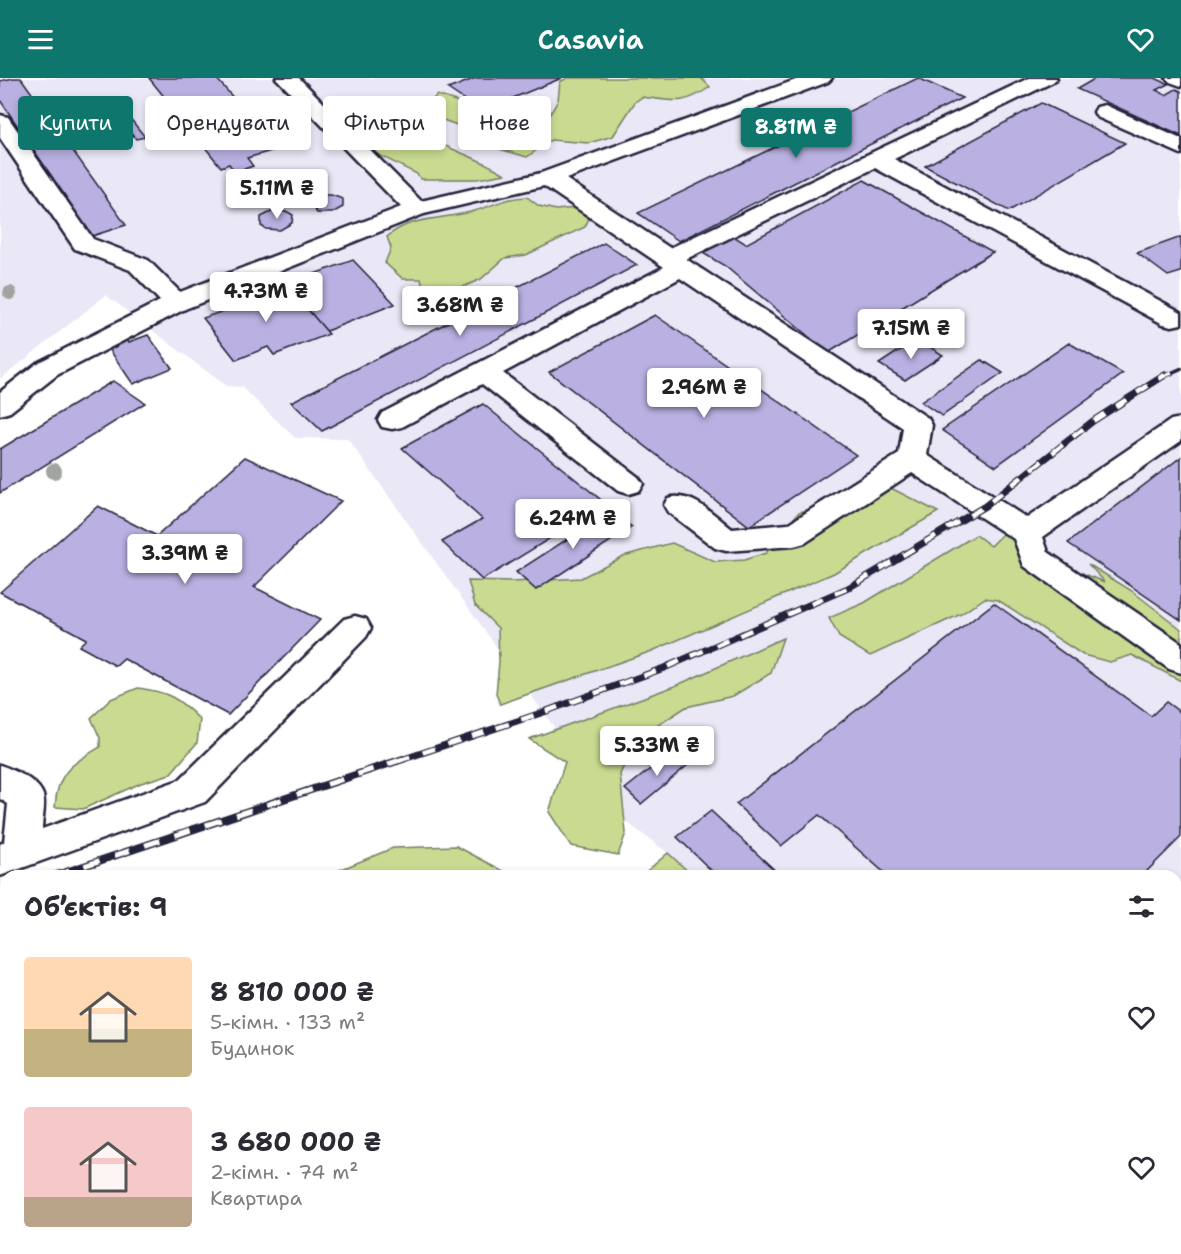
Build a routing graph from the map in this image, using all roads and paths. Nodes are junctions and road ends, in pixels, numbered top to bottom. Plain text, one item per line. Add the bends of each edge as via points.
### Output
1 (316, 78) edge
2 (821, 78) edge
3 (1046, 78) edge
4 (290, 81) edge
5 (1105, 112) dead end
6 (0, 122) edge
7 (1181, 147) edge
8 (876, 159) junction
9 (548, 178) junction
10 (416, 209) junction
11 (675, 262) junction
12 (176, 303) junction
13 (1172, 318) dead end
14 (484, 372) junction
15 (0, 406) edge
16 (392, 420) dead end
17 (1181, 427) edge
18 (912, 459) junction
19 (628, 484) dead end
20 (679, 505) dead end
21 (1027, 533) junction
22 (356, 628) dead end
23 (1181, 660) edge
24 (0, 780) edge
25 (11, 856) edge

1 - 4 lane
2 - 9 lane
3 - 8 lane
4 - 10 lane
5 - 7 lane
6 - 12 lane via 84,244 139,265
8 - 11 lane
8 - 13 lane
9 - 10 lane
9 - 11 lane
10 - 12 lane
11 - 14 lane
11 - 18 lane via 918,425
12 - 15 lane via 47,369
14 - 16 lane
14 - 19 lane
17 - 21 lane
18 - 20 lane via 794,535 726,540
18 - 21 lane
21 - 23 lane via 1035,558
22 - 25 lane via 192,791
24 - 25 lane via 27,797

